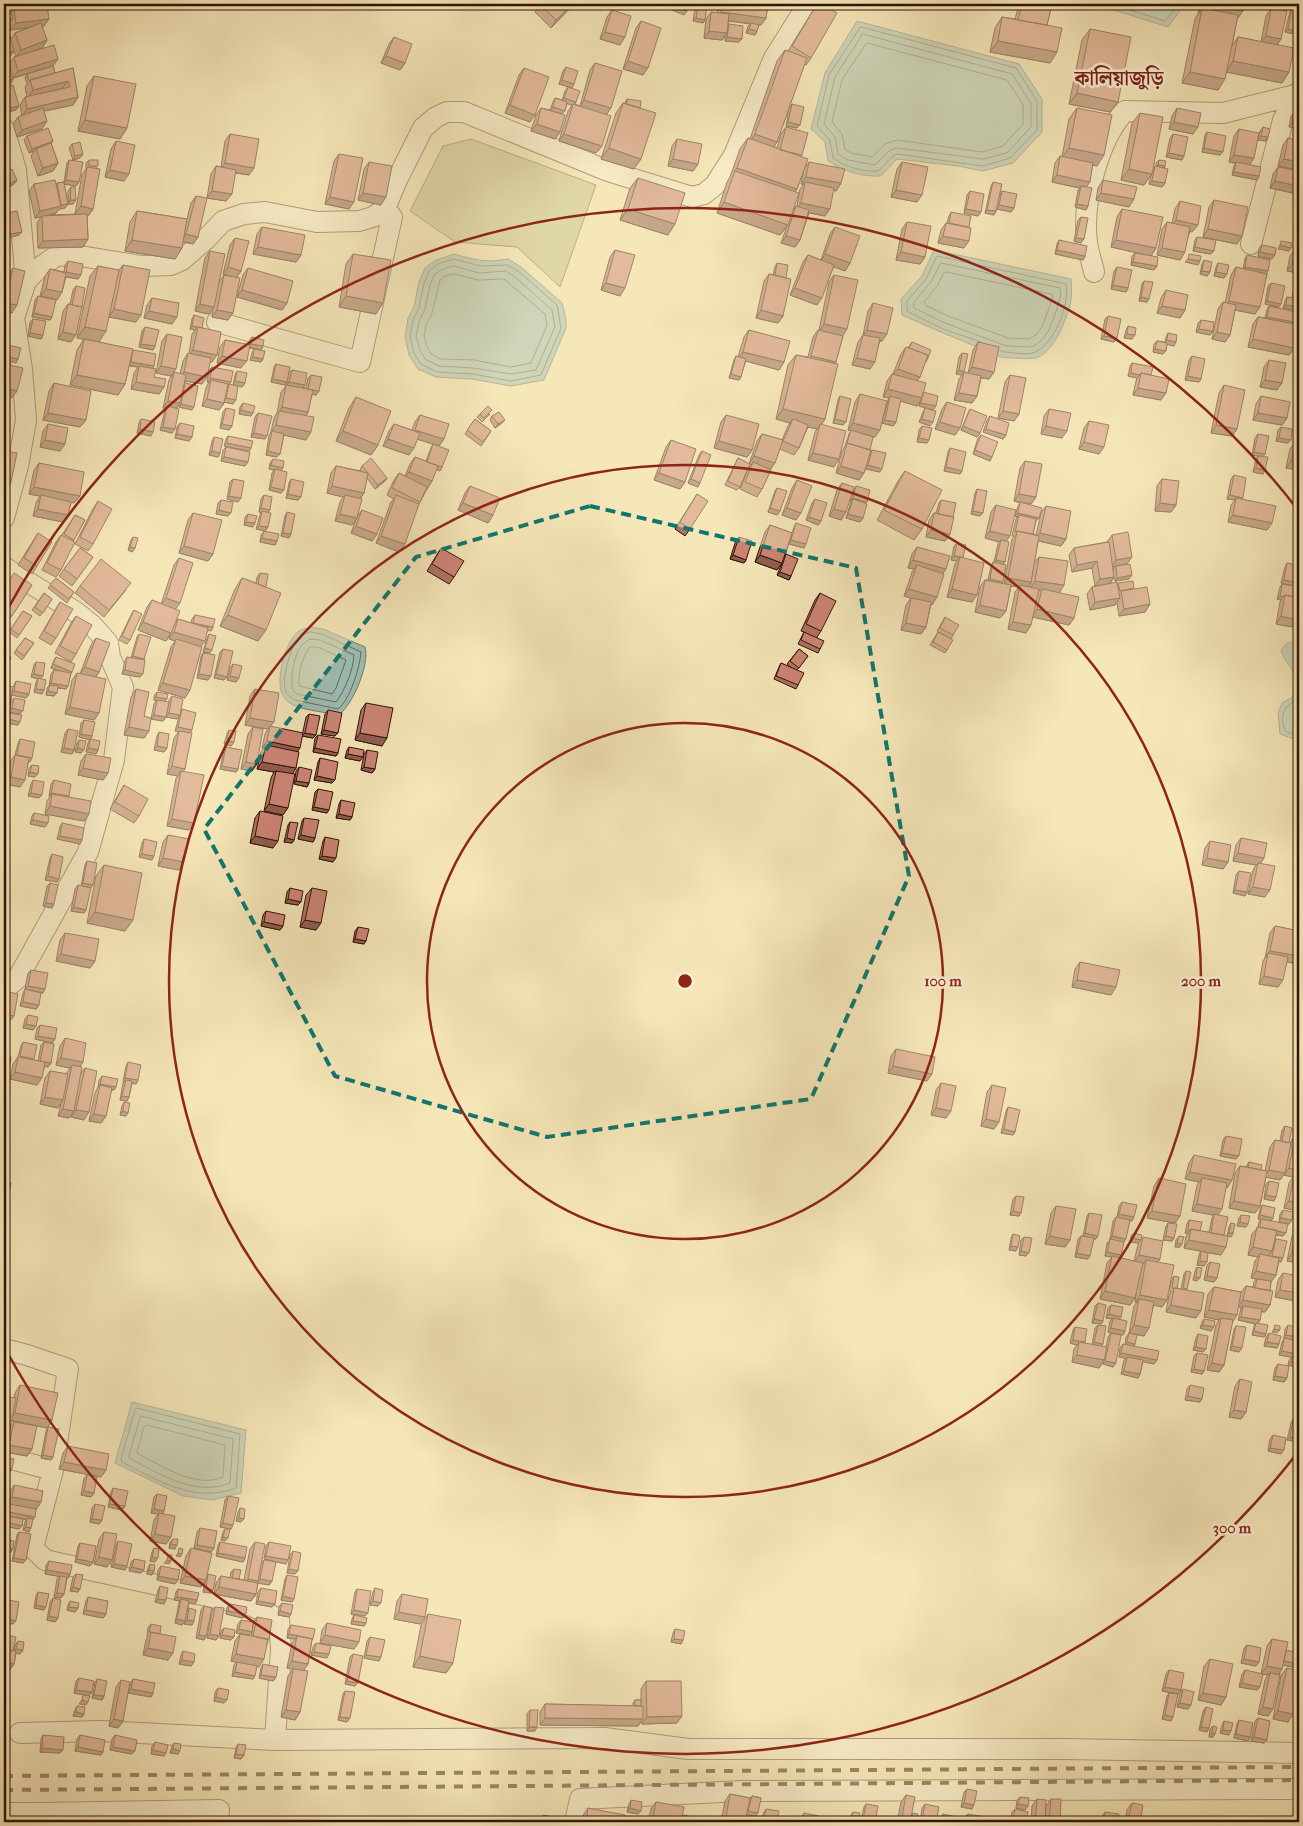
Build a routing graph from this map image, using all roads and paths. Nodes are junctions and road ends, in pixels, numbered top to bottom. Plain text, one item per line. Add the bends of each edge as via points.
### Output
1 (808, 4) edge
2 (1299, 93) edge
3 (4, 128) edge
4 (385, 209) junction
5 (1251, 244) dead end
6 (1094, 272) dead end
7 (26, 281) junction
8 (217, 322) dead end
9 (9, 323) edge
10 (4, 518) edge
11 (4, 567) edge
12 (4, 990) edge
13 (4, 1349) edge
14 (4, 1457) edge
15 (54, 1470) junction
16 (20, 1733) dead end
17 (275, 1740) junction
18 (1299, 1753) edge
19 (1299, 1790) edge
20 (4, 1813) edge
21 (40, 1818) edge
22 (218, 1822) edge
23 (575, 1822) edge

1 - 4 street via 774,58 734,155 715,185 704,194 692,197 608,171 464,112 448,112 436,116 423,128
2 - 5 street via 1283,120
2 - 6 street via 1224,113 1125,111 1106,138 1092,181 1086,215 1087,242
3 - 7 street via 16,170
4 - 7 street via 359,220 317,222 265,212 244,214 223,220 204,242 171,265 142,266 74,255 56,256
4 - 8 street via 392,217 360,362
7 - 9 street
9 - 10 street via 22,369 26,420
11 - 12 street via 92,624 108,643 110,657 123,687 114,760 88,852 18,978
13 - 15 street via 68,1369
14 - 15 street
15 - 17 street via 33,1548 45,1560 252,1606 279,1619 281,1649
16 - 17 street via 101,1731
17 - 18 street via 605,1738 688,1748
19 - 23 street via 742,1791 580,1799
20 - 21 street
21 - 22 street via 219,1810

